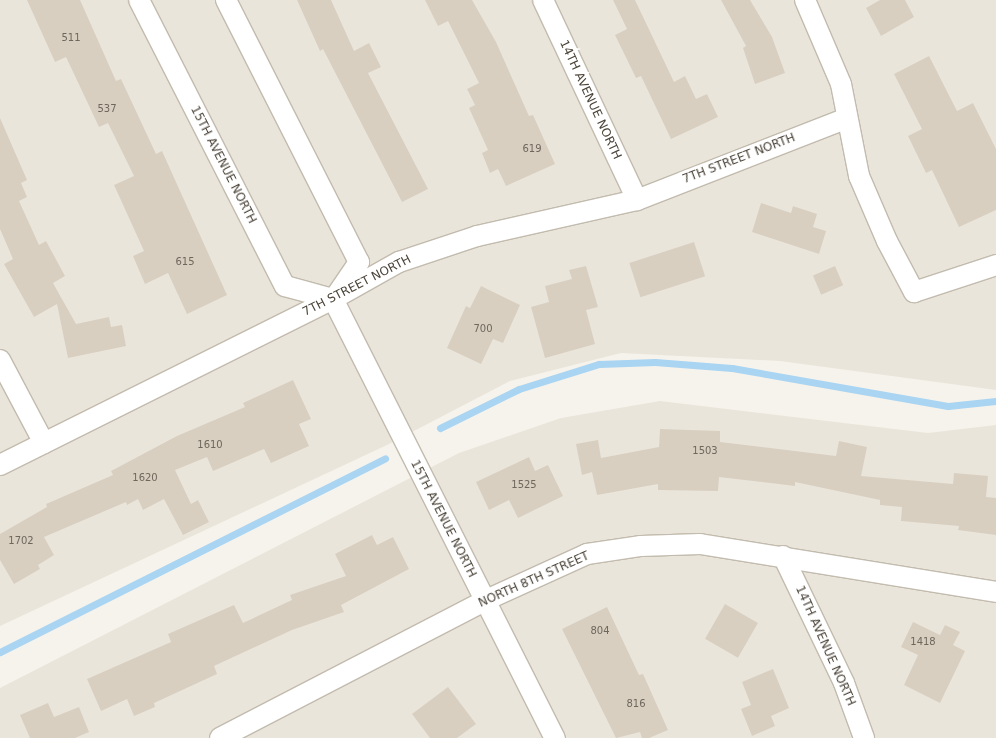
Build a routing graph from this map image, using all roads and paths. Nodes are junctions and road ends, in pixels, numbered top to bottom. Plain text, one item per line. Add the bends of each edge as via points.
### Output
1 (139, 0) edge
2 (226, 0) edge
3 (543, 0) edge
4 (805, 0) edge
5 (846, 119) junction
6 (637, 200) junction
7 (996, 265) edge
8 (333, 299) junction
9 (0, 360) edge
10 (44, 443) junction
11 (0, 465) edge
12 (783, 556) junction
13 (996, 592) edge
14 (484, 601) junction
15 (231, 736) edge
16 (555, 738) edge
17 (864, 738) edge

1 - 8 street, 15TH AVENUE NORTH via 285,286
2 - 8 street via 359,262
3 - 6 street, 14TH AVENUE NORTH
4 - 5 street via 841,84
5 - 6 street, 7TH STREET NORTH
5 - 7 street via 859,176 914,292
6 - 8 street, 7TH STREET NORTH via 444,245 399,262
8 - 10 street, 7TH STREET NORTH
8 - 14 street, 15TH AVENUE NORTH
9 - 10 street
10 - 11 street, 7TH STREET NORTH
12 - 13 street, NORTH 8TH STREET
12 - 14 street, NORTH 8TH STREET via 700,544 641,546 587,554
12 - 17 street, 14TH AVENUE NORTH via 844,683
14 - 15 street, NORTH 8TH STREET
14 - 16 street, 15TH AVENUE NORTH

